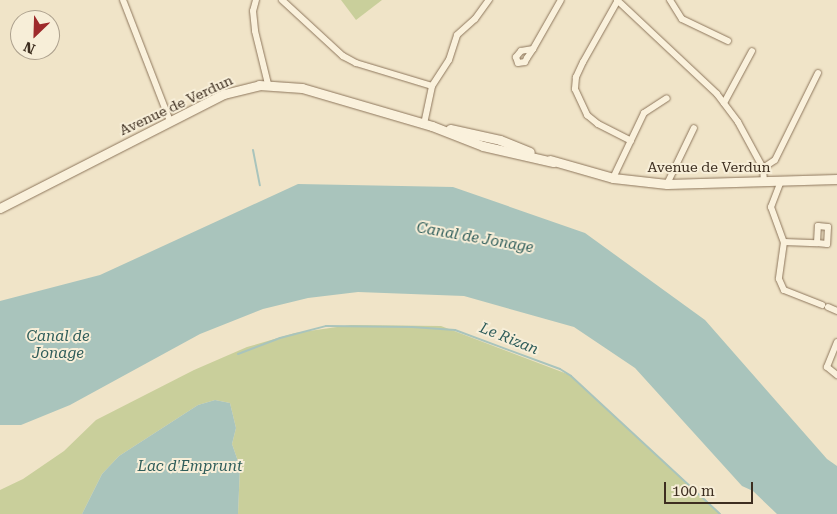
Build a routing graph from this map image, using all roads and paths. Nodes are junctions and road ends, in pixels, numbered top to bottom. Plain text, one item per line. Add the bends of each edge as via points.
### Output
1 (123, 0) edge
2 (256, 0) edge
3 (282, 0) edge
4 (489, 0) edge
5 (561, 0) edge
6 (617, 0) edge
7 (670, 0) edge
8 (728, 41) dead end
9 (533, 48) dead end
10 (752, 51) dead end
11 (818, 73) dead end
12 (268, 84) junction
13 (432, 86) junction
14 (667, 98) dead end
15 (724, 103) junction
16 (170, 121) junction
17 (428, 125) junction
18 (694, 128) dead end
19 (631, 141) junction
20 (763, 168) junction
21 (613, 178) junction
22 (837, 179) edge
23 (764, 181) junction
24 (781, 181) junction
25 (667, 184) junction
26 (0, 208) edge
27 (784, 242) junction
28 (817, 243) dead end
29 (837, 310) edge
30 (837, 342) edge
31 (837, 375) edge

1 - 16 street
2 - 12 street via 253,11 255,31
3 - 13 street via 343,56
4 - 13 street via 475,19 456,35 450,60
5 - 9 street
6 - 15 street
6 - 19 street via 576,77 576,89 587,114 598,124
7 - 8 street via 682,19
10 - 15 street
11 - 20 street via 775,160
12 - 16 main road, Avenue de Verdun via 224,94
12 - 17 main road, Avenue de Verdun via 302,88
13 - 17 street
14 - 19 street via 644,113
15 - 20 street
16 - 26 main road, Avenue de Verdun
17 - 21 main road, Avenue de Verdun via 492,149
18 - 25 street
19 - 21 street
20 - 23 street
21 - 25 main road, Avenue de Verdun
22 - 24 main road, Avenue de Verdun
23 - 24 main road, Avenue de Verdun
23 - 25 main road, Avenue de Verdun
24 - 27 street via 771,207
27 - 28 street
27 - 29 street via 779,279 784,290
30 - 31 street via 827,367

